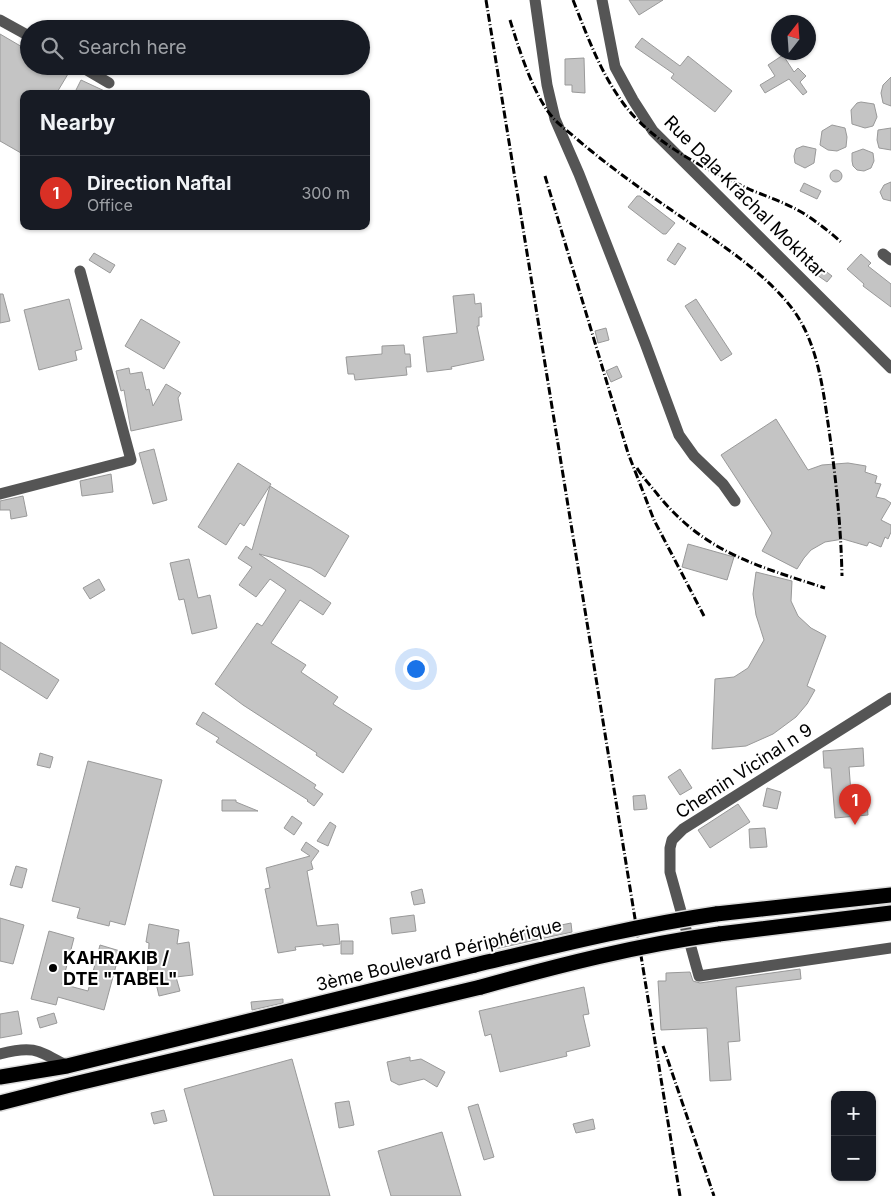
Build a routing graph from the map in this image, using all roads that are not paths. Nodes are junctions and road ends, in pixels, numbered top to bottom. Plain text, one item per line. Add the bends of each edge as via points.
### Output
1 (535, 0) edge
2 (602, 0) edge
3 (0, 20) edge
4 (20, 31) edge
5 (96, 75) edge
6 (109, 82) dead end
7 (80, 271) dead end
8 (891, 368) edge
9 (0, 494) edge
10 (735, 501) dead end
11 (891, 698) edge
12 (891, 895) edge
13 (891, 913) edge
14 (891, 948) edge
15 (0, 1054) edge
16 (67, 1066) junction
17 (0, 1076) edge
18 (70, 1085) junction
19 (0, 1086) edge
20 (0, 1103) edge
21 (0, 1109) edge

1 - 10 street via 554,119 646,343 679,435
2 - 8 street, Rue Dala Krachal Mokhtar via 615,67 654,131
3 - 4 street
5 - 6 street
7 - 9 street via 131,460
11 - 14 street, Chemin Vicinal n 9 via 684,829 672,840 670,872 699,976
12 - 16 highway, 3ème Boulevard Périphérique, bridge via 716,914 642,928 475,965
13 - 18 highway, bridge via 719,934 619,951
15 - 16 street via 31,1049
16 - 17 highway, 3ème Boulevard Périphérique
16 - 19 highway
18 - 20 highway
18 - 21 highway

